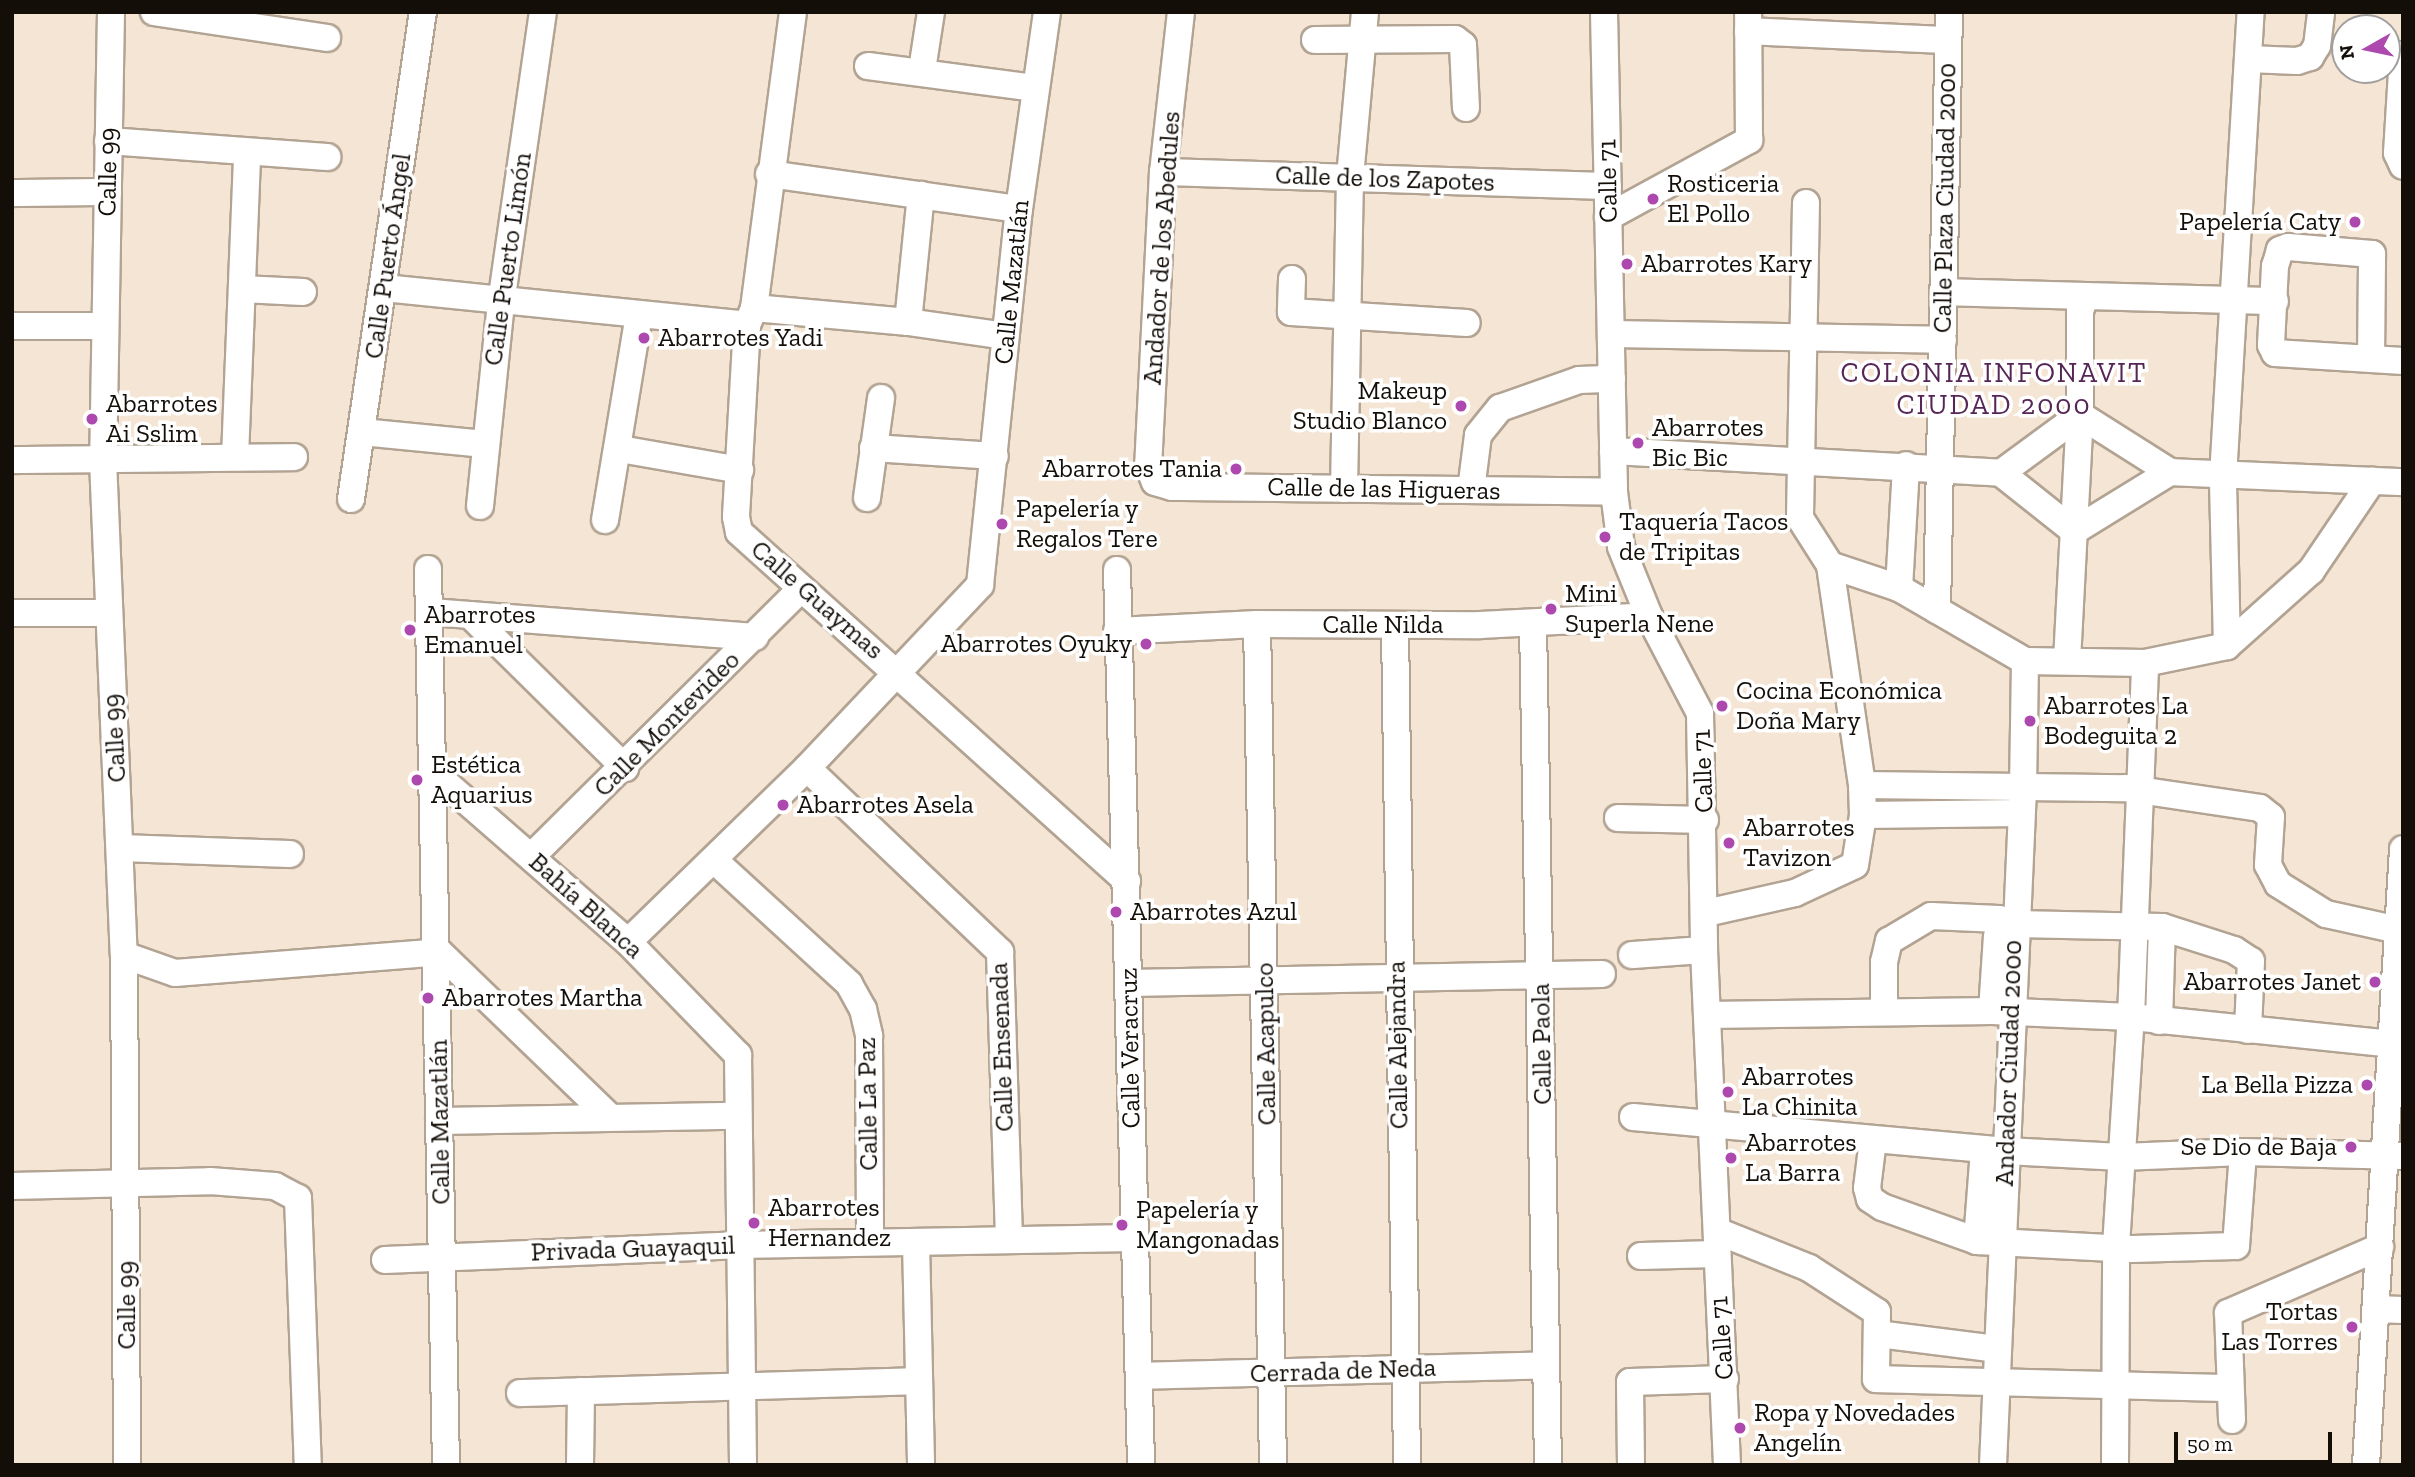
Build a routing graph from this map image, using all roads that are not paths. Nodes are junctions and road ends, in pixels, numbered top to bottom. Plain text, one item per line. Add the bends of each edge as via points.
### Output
1 (111, 12) edge
2 (153, 12) edge
3 (423, 12) edge
4 (543, 12) edge
5 (793, 12) edge
6 (931, 12) edge
7 (1047, 12) edge
8 (1181, 12) edge
9 (1365, 12) edge
10 (1604, 12) edge
11 (1949, 12) edge
12 (2251, 12) edge
13 (2321, 12) edge
14 (1748, 22) edge
15 (327, 38) dead end
16 (1315, 40) dead end
17 (1364, 40) junction
18 (1948, 40) junction
19 (2248, 59) junction
20 (867, 66) dead end
21 (922, 70) junction
22 (2397, 84) edge
23 (1036, 88) junction
24 (1466, 108) dead end
25 (108, 141) junction
26 (247, 152) junction
27 (327, 157) dead end
28 (2403, 166) edge
29 (1163, 172) junction
30 (769, 174) junction
31 (1350, 177) junction
32 (1608, 186) junction
33 (108, 192) junction
34 (12, 193) edge
35 (921, 195) junction
36 (1806, 202) dead end
37 (1019, 209) junction
38 (1608, 217) junction
39 (1292, 279) dead end
40 (384, 288) junction
41 (242, 289) junction
42 (303, 292) dead end
43 (1944, 292) junction
44 (2085, 298) junction
45 (2234, 301) junction
46 (2275, 301) junction
47 (501, 303) junction
48 (1349, 313) junction
49 (639, 315) junction
50 (750, 317) junction
51 (908, 322) junction
52 (1468, 323) dead end
53 (12, 326) edge
54 (105, 326) junction
55 (1611, 334) junction
56 (1802, 335) junction
57 (1005, 336) junction
58 (1943, 340) junction
59 (2371, 358) junction
60 (2403, 361) edge
61 (1612, 379) junction
62 (881, 398) dead end
63 (2080, 415) junction
64 (362, 432) junction
65 (484, 444) junction
66 (873, 448) junction
67 (620, 449) junction
68 (1614, 451) junction
69 (995, 456) junction
70 (235, 457) junction
71 (294, 457) dead end
72 (12, 460) edge
73 (103, 460) junction
74 (1802, 460) junction
75 (1906, 465) junction
76 (1941, 467) junction
77 (740, 470) junction
78 (2170, 472) junction
79 (2001, 473) junction
80 (2224, 477) junction
81 (2372, 481) junction
82 (1155, 482) joint
83 (2403, 482) edge
84 (1344, 489) junction
85 (1471, 490) junction
86 (1614, 492) junction
87 (867, 498) dead end
88 (351, 499) dead end
89 (480, 506) dead end
90 (605, 520) dead end
91 (2074, 531) junction
92 (1830, 565) junction
93 (428, 569) dead end
94 (1117, 570) dead end
95 (1899, 588) junction
96 (800, 590) junction
97 (1937, 610) junction
98 (431, 612) junction
99 (12, 613) edge
100 (109, 613) junction
101 (470, 615) junction
102 (1649, 616) junction
103 (1533, 623) junction
104 (1256, 624) junction
105 (1395, 626) junction
106 (1117, 631) junction
107 (754, 636) junction
108 (2227, 646) junction
109 (2025, 661) junction
110 (2067, 661) junction
111 (2145, 663) junction
112 (899, 672) junction
113 (625, 768) junction
114 (807, 768) junction
115 (433, 772) junction
116 (1861, 785) junction
117 (2139, 792) junction
118 (2022, 801) junction
119 (1863, 815) junction
120 (1618, 818) dead end
121 (1705, 820) junction
122 (120, 848) junction
123 (2403, 853) edge
124 (290, 854) dead end
125 (532, 856) junction
126 (715, 861) junction
127 (1127, 881) junction
128 (1706, 914) junction
129 (2007, 921) junction
130 (2162, 927) junction
131 (2134, 929) junction
132 (2398, 930) junction
133 (628, 942) junction
134 (1704, 950) junction
135 (439, 952) junction
136 (124, 955) junction
137 (1633, 955) dead end
138 (1541, 973) junction
139 (1602, 974) dead end
140 (1396, 978) junction
141 (1265, 980) junction
142 (1129, 983) junction
143 (2398, 1000) edge
144 (1884, 1012) junction
145 (2002, 1013) junction
146 (1707, 1016) junction
147 (2131, 1017) junction
148 (2158, 1021) junction
149 (2248, 1030) junction
150 (2391, 1044) junction
151 (736, 1116) junction
152 (610, 1117) junction
153 (1633, 1117) dead end
154 (439, 1121) junction
155 (1713, 1126) junction
156 (1872, 1140) junction
157 (1995, 1150) junction
158 (2243, 1152) junction
159 (2129, 1156) junction
160 (2394, 1156) edge
161 (126, 1184) junction
162 (12, 1186) edge
163 (1133, 1238) junction
164 (1009, 1240) junction
165 (870, 1242) junction
166 (916, 1242) junction
167 (1989, 1242) junction
168 (1717, 1243) junction
169 (737, 1245) junction
170 (2124, 1247) junction
171 (2379, 1247) junction
172 (443, 1256) junction
173 (1641, 1256) dead end
174 (385, 1260) dead end
175 (2376, 1309) junction
176 (2403, 1311) edge
177 (1878, 1334) junction
178 (1988, 1348) junction
179 (1546, 1365) junction
180 (1405, 1370) junction
181 (1272, 1373) junction
182 (1139, 1376) junction
183 (1725, 1379) junction
184 (917, 1381) junction
185 (1989, 1382) junction
186 (741, 1385) junction
187 (2118, 1386) junction
188 (2230, 1388) junction
189 (581, 1391) junction
190 (520, 1393) dead end
191 (2232, 1420) dead end
192 (127, 1465) edge
193 (307, 1465) edge
194 (446, 1465) edge
195 (580, 1465) edge
196 (743, 1465) edge
197 (921, 1465) edge
198 (1141, 1465) edge
199 (1273, 1465) edge
200 (1407, 1465) edge
201 (1548, 1465) edge
202 (1631, 1465) edge
203 (1727, 1465) edge
204 (1993, 1465) edge
205 (2115, 1465) edge
206 (2366, 1465) edge

1 - 25 street, Calle 99
2 - 15 street
3 - 40 street, Calle Puerto Ángel
4 - 47 street, Calle Puerto Limón
5 - 30 street, Calle Guaymas
6 - 21 street
7 - 23 street, Calle Mazatlán
8 - 29 street, Andador de los Abedules
9 - 17 street
10 - 32 street, Calle 71
11 - 18 street, Calle Plaza Ciudad 2000
12 - 19 street
13 - 19 street via 2310,57 2297,61
14 - 18 street
14 - 38 street via 1749,140
16 - 17 street
17 - 24 street via 1455,39 1463,45
17 - 31 street
18 - 43 street, Calle Plaza Ciudad 2000
19 - 45 street
20 - 21 street
21 - 23 street
22 - 28 street via 2397,153
23 - 37 street, Calle Mazatlán
25 - 26 street
25 - 33 street, Calle 99
26 - 27 street
26 - 41 street
29 - 31 street, Calle de los Zapotes
29 - 82 street, Andador de los Abedules via 1148,465
30 - 35 street
30 - 50 street, Calle Guaymas
31 - 32 street, Calle de los Zapotes
31 - 48 street
32 - 38 street, Calle 71
33 - 34 street
33 - 54 street, Calle 99
35 - 37 street
35 - 51 street
36 - 56 street
37 - 57 street, Calle Mazatlán
38 - 55 street, Calle 71
39 - 48 street via 1291,312
40 - 47 street
40 - 64 street, Calle Puerto Ángel
41 - 42 street
41 - 70 street
43 - 44 street
43 - 58 street, Calle Plaza Ciudad 2000
44 - 45 street
44 - 63 street via 2080,311
45 - 46 street
45 - 80 street
46 - 59 street via 2271,345 2275,354
46 - 59 street via 2280,250 2372,254
47 - 49 street
47 - 65 street, Calle Puerto Limón
48 - 52 street
48 - 84 street
49 - 50 street
49 - 67 street
50 - 51 street
50 - 77 street, Calle Guaymas
51 - 57 street
53 - 54 street
54 - 73 street, Calle 99
55 - 56 street
55 - 61 street, Calle 71
56 - 58 street
56 - 74 street
57 - 69 street, Calle Mazatlán
58 - 76 street, Calle Plaza Ciudad 2000
59 - 60 street
61 - 68 street, Calle 71
61 - 85 street via 1579,380 1500,408 1478,435
62 - 66 street
63 - 78 street
63 - 79 street
63 - 91 street
64 - 65 street
64 - 88 street, Calle Puerto Ángel
65 - 89 street, Calle Puerto Limón
66 - 69 street
66 - 87 street
67 - 77 street
67 - 90 street
68 - 74 street
68 - 86 street, Calle 71
69 - 112 street, Calle Mazatlán via 980,585
70 - 71 street
70 - 73 street
72 - 73 street
73 - 100 street, Calle 99
74 - 75 street
74 - 92 street via 1800,518
75 - 76 street
75 - 95 street
76 - 79 street
76 - 97 street, Calle Plaza Ciudad 2000
77 - 96 street, Calle Guaymas via 739,532
78 - 80 street
78 - 91 street
79 - 91 street
80 - 81 street
80 - 108 street
81 - 83 street
81 - 108 street via 2311,571
82 - 84 street, Calle de las Higueras via 1172,487
84 - 85 street, Calle de las Higueras
85 - 86 street, Calle de las Higueras
86 - 102 street, Calle 71 via 1621,547
91 - 110 street
92 - 95 street
92 - 116 street
93 - 98 street, Calle Mazatlán
94 - 106 street
95 - 97 street
96 - 107 street, Calle Montevideo
96 - 112 street, Calle Guaymas
97 - 109 street
98 - 101 street
98 - 115 street, Calle Mazatlán
99 - 100 street
100 - 122 street, Calle 99
101 - 107 street
101 - 113 street
102 - 103 street, Calle Nilda
102 - 121 street, Calle 71 via 1700,713
103 - 105 street, Calle Nilda
103 - 138 street, Calle Paola
104 - 105 street, Calle Nilda
104 - 106 street, Calle Nilda
104 - 141 street, Calle Acapulco
105 - 140 street, Calle Alejandra
106 - 127 street, Calle Veracruz
107 - 113 street, Calle Montevideo
108 - 111 street
109 - 110 street
109 - 118 street, Andador Ciudad 2000
110 - 111 street
111 - 117 street
112 - 114 street, Calle Mazatlán
112 - 127 street, Calle Guaymas
113 - 125 street, Calle Montevideo
114 - 126 street, Calle Mazatlán
114 - 164 street, Calle Ensenada via 1000,952
115 - 125 street, Bahía Blanca
115 - 135 street, Calle Mazatlán
116 - 118 street
116 - 119 street
117 - 118 street via 2044,786
117 - 131 street
117 - 132 street via 2267,811 2268,865 2278,884 2326,914
118 - 119 street
118 - 129 street, Andador Ciudad 2000
119 - 128 street via 1855,865 1795,893
120 - 121 street
121 - 128 street, Calle 71
122 - 124 street
122 - 136 street, Calle 99
123 - 132 street
125 - 133 street, Bahía Blanca
126 - 133 street, Calle Mazatlán
126 - 165 street, Calle La Paz via 849,984 863,1009 869,1036
127 - 142 street, Calle Veracruz
128 - 134 street, Calle 71
129 - 131 street
129 - 144 street via 1931,916 1889,941 1884,962
129 - 145 street, Andador Ciudad 2000
130 - 131 street
130 - 148 street
130 - 149 street via 2234,950 2251,961
131 - 147 street
132 - 143 street
133 - 151 street, Bahía Blanca via 738,1055
134 - 137 street
134 - 146 street, Calle 71
135 - 136 street via 175,973
135 - 152 street
135 - 154 street, Calle Mazatlán
136 - 161 street, Calle 99
138 - 139 street
138 - 140 street
138 - 179 street, Calle Paola
140 - 141 street
140 - 180 street, Calle Alejandra
141 - 142 street
141 - 181 street, Calle Acapulco
142 - 163 street, Calle Veracruz
143 - 150 street
144 - 145 street
144 - 146 street
145 - 147 street
145 - 157 street, Andador Ciudad 2000
146 - 155 street, Calle 71
147 - 148 street
147 - 159 street
148 - 149 street
149 - 150 street
150 - 160 street
151 - 152 street
151 - 169 street, Bahía Blanca
152 - 154 street
153 - 155 street
154 - 172 street, Calle Mazatlán
155 - 156 street
155 - 168 street, Calle 71
156 - 157 street
156 - 167 street via 1870,1199
157 - 159 street
157 - 167 street, Andador Ciudad 2000
158 - 159 street
158 - 160 street
158 - 170 street via 2236,1246
159 - 170 street
160 - 171 street
161 - 162 street
161 - 192 street, Calle 99
161 - 193 street via 210,1181 275,1186 298,1198
163 - 164 street, Privada Guayaquil
163 - 182 street, Calle Veracruz
164 - 166 street, Privada Guayaquil
165 - 166 street, Privada Guayaquil
165 - 169 street, Privada Guayaquil
166 - 184 street
167 - 170 street
167 - 178 street, Andador Ciudad 2000
168 - 173 street
168 - 177 street via 1808,1268 1877,1311
168 - 183 street, Calle 71
169 - 172 street, Privada Guayaquil
169 - 186 street, Bahía Blanca
170 - 187 street
171 - 175 street
171 - 188 street via 2228,1313
172 - 174 street, Privada Guayaquil
172 - 194 street, Calle Mazatlán
175 - 176 street
175 - 206 street
177 - 178 street
177 - 185 street via 1876,1380
178 - 185 street, Andador Ciudad 2000
179 - 180 street, Cerrada de Neda
179 - 201 street, Calle Paola
180 - 181 street, Cerrada de Neda
180 - 200 street, Calle Alejandra
181 - 182 street, Cerrada de Neda
181 - 199 street, Calle Acapulco
182 - 198 street, Calle Veracruz
183 - 202 street via 1630,1382
183 - 203 street, Calle 71
184 - 186 street
184 - 197 street
185 - 187 street
185 - 204 street, Andador Ciudad 2000
186 - 189 street
186 - 196 street, Bahía Blanca
187 - 188 street
187 - 205 street
188 - 191 street
189 - 190 street
189 - 195 street

